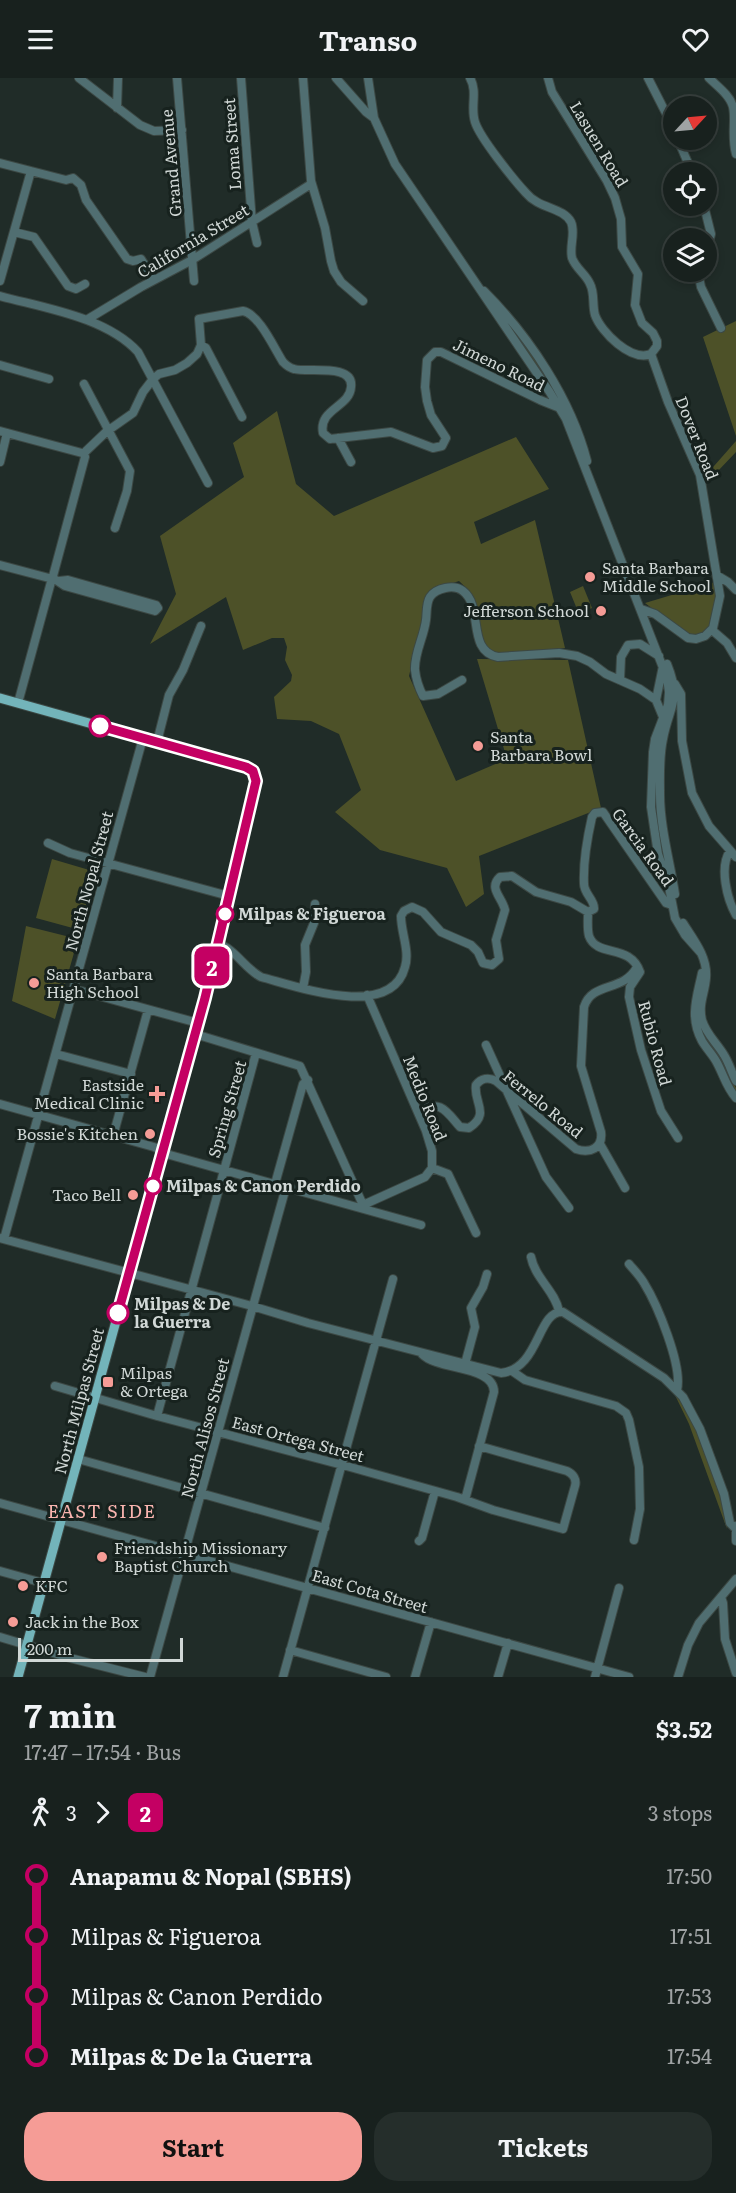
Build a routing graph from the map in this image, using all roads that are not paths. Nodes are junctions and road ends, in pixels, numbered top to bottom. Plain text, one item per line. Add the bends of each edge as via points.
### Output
1 (79, 78) edge
2 (118, 78) edge
3 (177, 78) edge
4 (241, 78) edge
5 (303, 78) edge
6 (336, 78) edge
7 (368, 78) edge
8 (470, 78) edge
9 (548, 78) edge
10 (648, 78) edge
11 (709, 78) edge
12 (663, 107) edge
13 (117, 108) junction
14 (374, 118) junction
15 (182, 130) junction
16 (734, 135) edge
17 (736, 154) edge
18 (0, 163) edge
19 (31, 171) junction
20 (311, 184) junction
21 (252, 222) junction
22 (14, 232) junction
23 (257, 243) dead end
24 (192, 260) junction
25 (154, 280) junction
26 (0, 281) edge
27 (194, 281) dead end
28 (475, 281) junction
29 (700, 282) edge
30 (85, 284) dead end
31 (0, 296) edge
32 (363, 301) dead end
33 (88, 319) junction
34 (721, 328) dead end
35 (201, 345) junction
36 (651, 354) junction
37 (0, 365) edge
38 (49, 379) dead end
39 (153, 379) junction
40 (84, 384) dead end
41 (560, 408) junction
42 (242, 417) dead end
43 (109, 430) junction
44 (4, 432) edge
45 (338, 438) junction
46 (84, 454) junction
47 (0, 462) edge
48 (351, 462) dead end
49 (208, 483) dead end
50 (593, 486) junction
51 (115, 528) dead end
52 (0, 565) edge
53 (718, 576) junction
54 (54, 579) junction
55 (736, 590) edge
56 (641, 609) junction
57 (201, 626) dead end
58 (712, 630) junction
59 (659, 656) junction
60 (736, 658) edge
61 (663, 666) junction
62 (462, 680) dead end
63 (620, 680) junction
64 (675, 684) junction
65 (0, 698) edge
66 (656, 700) junction
67 (18, 704) junction
68 (663, 717) junction
69 (143, 738) junction
70 (157, 742) junction
71 (48, 843) dead end
72 (733, 854) edge
73 (108, 863) junction
74 (229, 896) junction
75 (315, 904) dead end
76 (672, 905) junction
77 (588, 912) junction
78 (736, 915) edge
79 (217, 944) junction
80 (701, 953) junction
81 (704, 962) junction
82 (637, 967) junction
83 (303, 988) junction
84 (74, 989) junction
85 (367, 995) junction
86 (148, 1010) junction
87 (198, 1023) junction
88 (195, 1034) junction
89 (486, 1045) dead end
90 (256, 1053) junction
91 (56, 1054) junction
92 (131, 1074) junction
93 (308, 1080) junction
94 (736, 1081) edge
95 (508, 1091) junction
96 (736, 1098) edge
97 (0, 1104) edge
98 (419, 1112) junction
99 (38, 1115) junction
100 (113, 1136) junction
101 (678, 1138) dead end
102 (600, 1144) junction
103 (162, 1151) junction
104 (432, 1168) junction
105 (224, 1170) junction
106 (275, 1184) junction
107 (286, 1187) junction
108 (625, 1188) dead end
109 (362, 1207) junction
110 (569, 1208) dead end
111 (421, 1225) dead end
112 (476, 1233) dead end
113 (2, 1238) edge
114 (531, 1257) dead end
115 (629, 1264) dead end
116 (129, 1273) junction
117 (487, 1274) dead end
118 (393, 1278) dead end
119 (190, 1290) junction
120 (252, 1306) junction
121 (559, 1311) junction
122 (376, 1341) junction
123 (421, 1352) junction
124 (465, 1364) junction
125 (512, 1371) junction
126 (55, 1386) dead end
127 (677, 1390) junction
128 (95, 1396) junction
129 (157, 1416) junction
130 (218, 1431) junction
131 (479, 1446) junction
132 (78, 1459) junction
133 (341, 1465) junction
134 (435, 1491) junction
135 (201, 1493) junction
136 (465, 1500) junction
137 (0, 1503) edge
138 (61, 1520) junction
139 (325, 1528) junction
140 (736, 1528) edge
141 (634, 1540) dead end
142 (736, 1540) edge
143 (419, 1541) dead end
144 (184, 1554) junction
145 (0, 1571) edge
146 (736, 1579) edge
147 (43, 1583) junction
148 (308, 1588) junction
149 (619, 1588) dead end
150 (721, 1597) junction
151 (431, 1622) junction
152 (0, 1637) edge
153 (508, 1643) junction
154 (27, 1645) junction
155 (290, 1650) junction
156 (597, 1668) junction
157 (735, 1674) edge
158 (18, 1677) edge
159 (145, 1677) edge
160 (150, 1677) edge
161 (283, 1677) edge
162 (386, 1677) edge
163 (415, 1677) edge
164 (498, 1677) edge
165 (595, 1677) edge
166 (629, 1677) edge
167 (678, 1677) edge

1 - 13 street
2 - 13 street
3 - 15 street, Grand Avenue
4 - 21 street, Loma Street
5 - 20 street
6 - 14 street
7 - 14 street
8 - 36 street via 474,86 474,120 485,140 531,199 569,219 573,260 591,285 600,325 613,340 633,353
9 - 36 street, Lasuen Road via 552,92 615,198 622,247 638,274 635,305 642,323 657,340
10 - 12 street
11 - 16 street via 733,106
13 - 15 street via 148,130
14 - 28 street via 398,170
15 - 24 street, Grand Avenue
16 - 17 street
18 - 19 street
19 - 22 street
19 - 25 street via 66,180 73,178 81,184 86,200 127,259 144,261
20 - 21 street, California Street
20 - 32 street via 334,271
21 - 23 street, Loma Street
21 - 24 street, California Street
22 - 26 street
22 - 30 street via 34,237 68,286 76,289
24 - 25 street, California Street
24 - 27 street, Grand Avenue
25 - 33 street, California Street
28 - 41 street
28 - 50 street via 508,316 559,391 580,439
29 - 34 street
31 - 33 street
33 - 39 street via 131,344
35 - 39 street via 187,363
35 - 42 street
35 - 45 street via 198,318 243,311 253,316 288,366 346,374 351,381 350,393 328,412 322,427 327,437
36 - 53 street, Dover Road via 700,475
37 - 38 street
39 - 43 street via 133,413
39 - 49 street
40 - 43 street
41 - 45 street, Jimeno Road via 435,352 428,360 425,387 429,408 446,438 442,446 433,448 391,432
41 - 50 street
43 - 46 street
43 - 51 street via 130,475
44 - 46 street
44 - 47 street
45 - 48 street
46 - 54 street
50 - 56 street
52 - 54 street
53 - 55 street
53 - 58 street, Dover Road via 719,599
54 - 54 street via 65,586 155,611 158,608
54 - 67 street
56 - 58 street via 660,617 688,638 702,638
56 - 59 street
56 - 64 street
57 - 70 street via 169,695
58 - 60 street
59 - 61 street
59 - 63 street via 640,644 628,645 621,657
61 - 66 street
61 - 68 street via 669,692
62 - 63 street via 438,694 423,696 416,676 429,599 447,588 466,594 480,642 489,654 577,656
63 - 66 street
64 - 72 street via 681,694 682,741 692,793 709,826
64 - 80 street via 673,709 662,743 660,803 678,911
65 - 67 main road
66 - 68 street
67 - 69 main road
68 - 76 street via 653,752 651,801 657,849
69 - 70 main road
69 - 73 street, North Nopal Street
70 - 74 main road, North Milpas Street via 246,767 254,773 256,783
71 - 73 street
72 - 78 street via 726,862 727,894
73 - 74 street
73 - 84 street, North Nopal Street
74 - 79 main road, North Milpas Street
75 - 83 street via 314,923 305,945
76 - 77 street, Garcia Road via 666,903 600,811 593,815 587,838 584,884 594,906
76 - 80 street via 679,926
77 - 82 street via 588,932 593,942 633,958
77 - 85 street via 571,902 536,892 512,876 500,877 495,888 504,903 504,916 496,940 498,959 489,965 483,963 471,945 441,932 423,912 409,908 401,916 407,958 402,975 387,990
79 - 83 street via 225,946 258,975
79 - 87 main road, North Milpas Street
80 - 81 street
81 - 94 street via 703,1023
81 - 96 street via 694,1002 695,1022
82 - 101 street, Rubio Road via 640,972 628,997 661,1111
82 - 102 street, Ferrelo Road via 618,984 594,992 585,1004 580,1066 601,1132
83 - 85 street via 335,996
84 - 86 street
84 - 91 street, North Nopal Street
85 - 98 street, Medio Road
86 - 87 street
86 - 92 street
87 - 88 main road, North Milpas Street
88 - 90 street
88 - 103 main road, North Milpas Street
89 - 95 street
90 - 93 street via 300,1066
90 - 105 street, Spring Street
91 - 92 street
91 - 99 street, North Nopal Street
92 - 100 street
93 - 106 street via 303,1084
93 - 109 street
95 - 98 street, Ferrelo Road via 489,1078 477,1083 480,1113 474,1125 466,1129 436,1106
95 - 102 street, Ferrelo Road via 576,1149 588,1151
95 - 110 street via 546,1177
97 - 99 street
98 - 104 street, Medio Road via 430,1140
99 - 100 street
99 - 113 street, North Nopal Street
100 - 103 street
102 - 108 street
103 - 105 street
103 - 116 main road, North Milpas Street
104 - 109 street via 425,1177
104 - 112 street via 448,1174
105 - 106 street
105 - 119 street, Spring Street
106 - 107 street
107 - 109 street
107 - 120 street, North Alisos Street
109 - 111 street
113 - 116 street
114 - 121 street
115 - 127 street via 644,1282 665,1330
116 - 119 street
116 - 128 main road, North Milpas Street
117 - 124 street via 471,1308 475,1327
118 - 122 street
119 - 120 street
119 - 129 street, Spring Street
120 - 122 street
120 - 130 street, North Alisos Street
121 - 125 street via 550,1317 528,1357
121 - 127 street
122 - 123 street
122 - 133 street
123 - 124 street
123 - 131 street via 432,1361 491,1380 494,1392
124 - 125 street via 498,1373
125 - 141 street via 525,1380 616,1406 626,1413 641,1481
126 - 128 street, East Ortega Street
127 - 140 street via 696,1419 722,1486 730,1523
128 - 129 street, East Ortega Street
128 - 132 main road, North Milpas Street
129 - 130 street, East Ortega Street
130 - 133 street, East Ortega Street
130 - 135 street, North Alisos Street
131 - 136 street
131 - 136 street, East Ortega Street via 567,1471 576,1483 563,1529
132 - 135 street
132 - 138 main road, North Milpas Street
133 - 134 street, East Ortega Street
133 - 139 street
134 - 136 street, East Ortega Street
134 - 143 street
135 - 139 street
135 - 144 street, North Alisos Street
137 - 138 street, East Cota Street
138 - 144 street, East Cota Street
138 - 147 main road, North Milpas Street
139 - 148 street
140 - 142 street
144 - 148 street, East Cota Street
144 - 160 street, North Alisos Street
145 - 147 street
146 - 150 street
147 - 154 main road, North Milpas Street
148 - 151 street, East Cota Street
148 - 155 street
149 - 156 street
150 - 157 street via 725,1639
150 - 167 street via 699,1623
151 - 153 street, East Cota Street
151 - 163 street
152 - 154 street
153 - 156 street, East Cota Street
153 - 164 street
154 - 158 main road, North Milpas Street
154 - 159 street
155 - 161 street
155 - 162 street
156 - 165 street
156 - 166 street, East Cota Street

